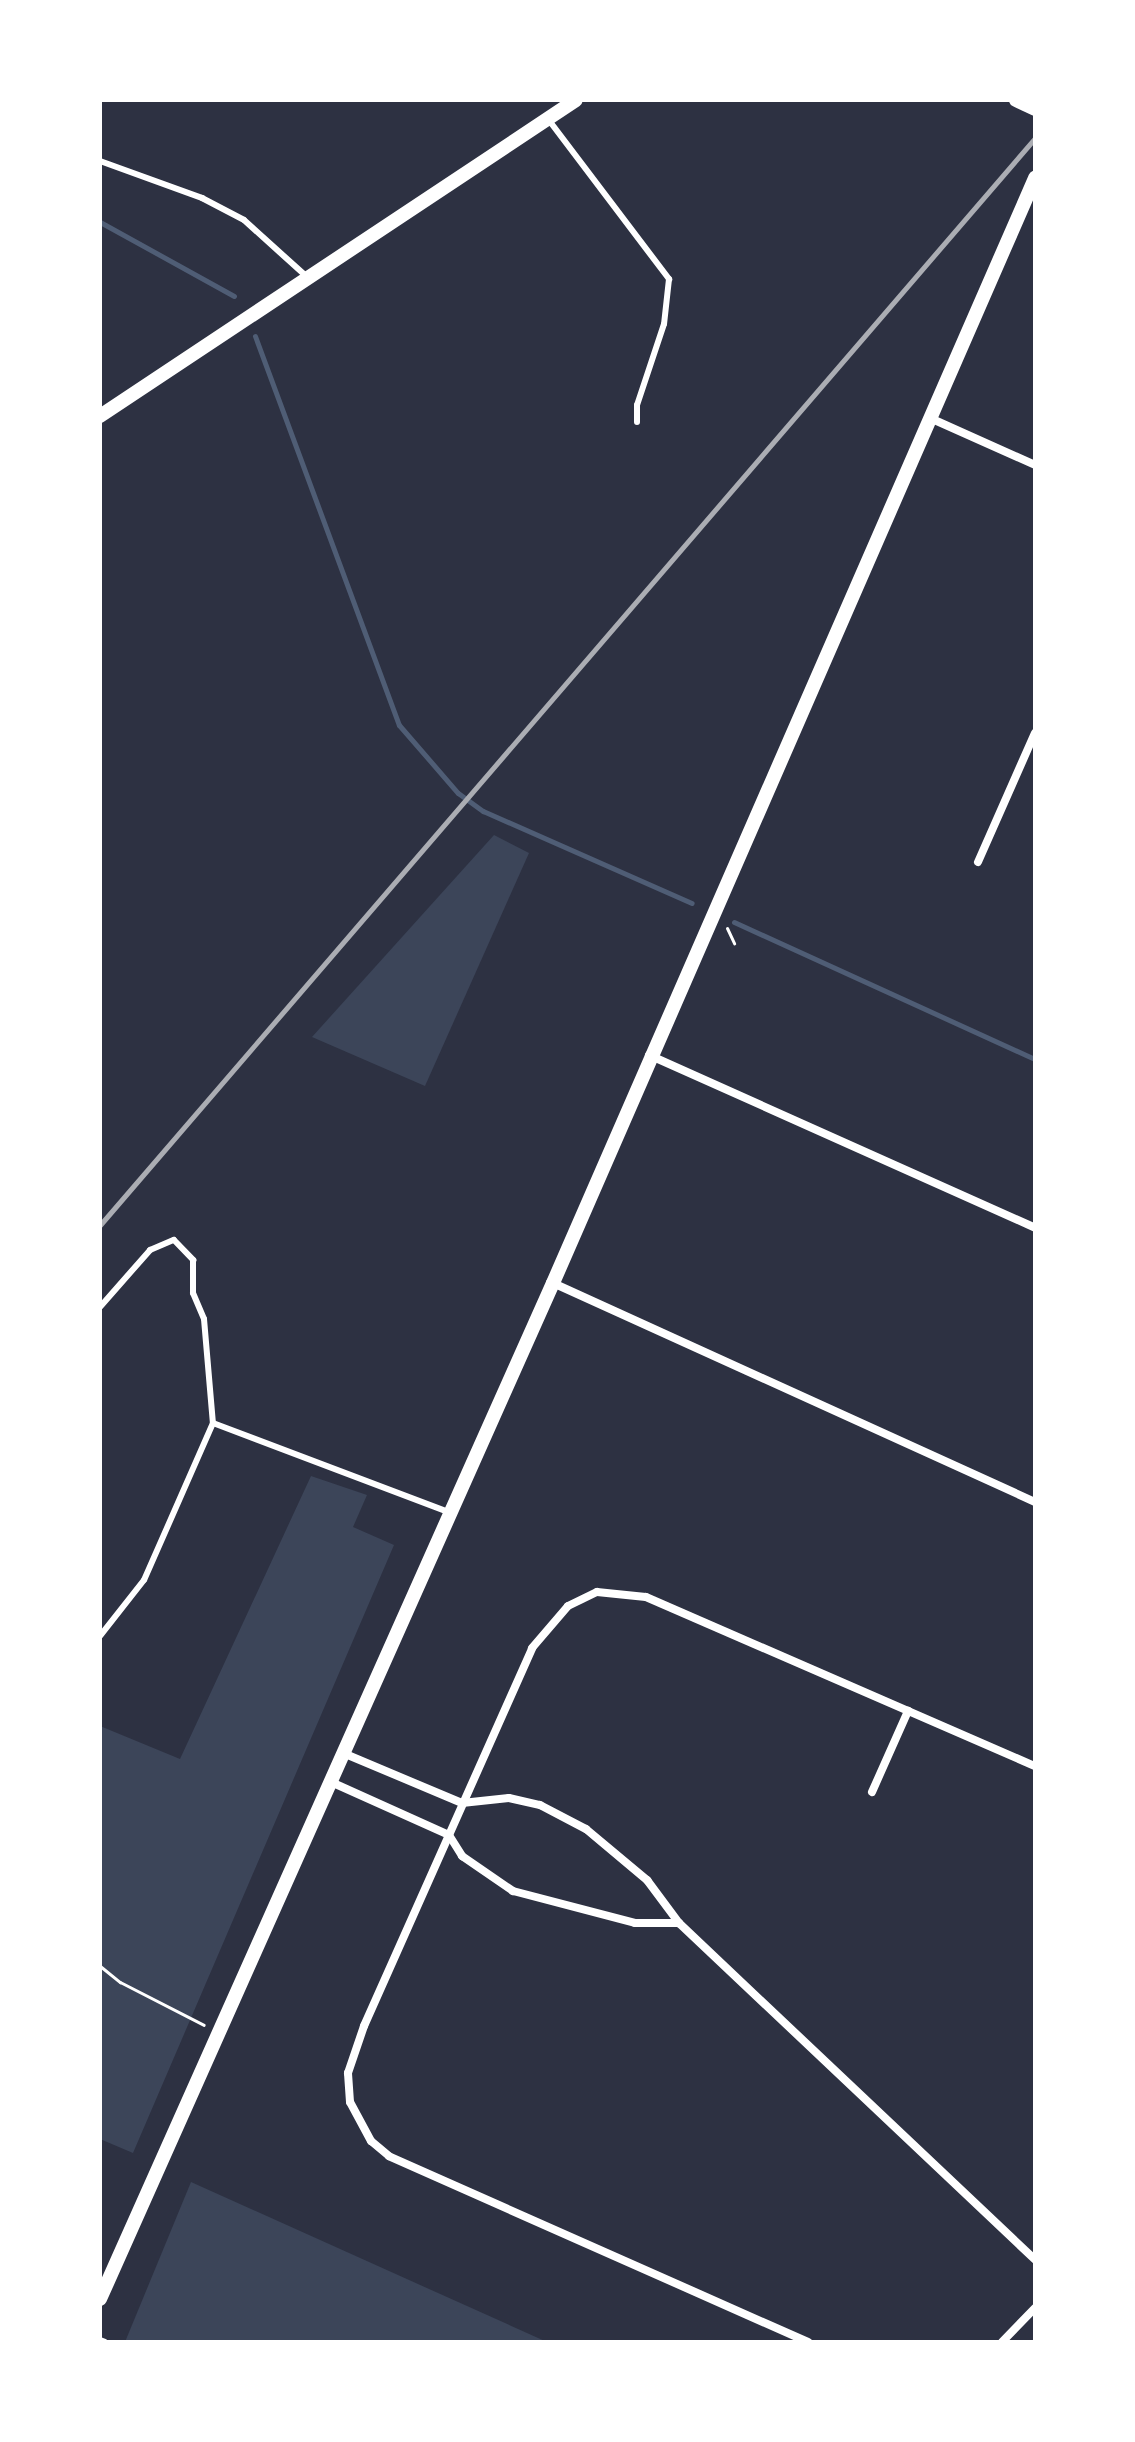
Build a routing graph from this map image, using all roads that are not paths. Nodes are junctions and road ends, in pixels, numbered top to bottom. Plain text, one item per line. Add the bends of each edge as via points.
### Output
1 (576, 100) edge
2 (1016, 100) edge
3 (1035, 109) edge
4 (548, 119) junction
5 (100, 161) edge
6 (1035, 178) edge
7 (309, 279) junction
8 (100, 416) edge
9 (929, 418) junction
10 (637, 422) dead end
11 (1035, 465) edge
12 (1035, 733) edge
13 (978, 862) dead end
14 (649, 1055) junction
15 (1035, 1228) edge
16 (553, 1283) junction
17 (100, 1307) edge
18 (213, 1423) junction
19 (1035, 1502) edge
20 (449, 1512) junction
21 (100, 1636) edge
22 (908, 1711) junction
23 (343, 1753) junction
24 (1035, 1766) edge
25 (331, 1782) junction
26 (872, 1792) dead end
27 (462, 1803) junction
28 (449, 1835) junction
29 (679, 1923) junction
30 (1035, 2260) edge
31 (100, 2299) edge
32 (1035, 2308) edge
33 (808, 2342) edge
34 (1002, 2342) edge

1 - 4 street
2 - 3 street
4 - 7 street
4 - 10 lane via 669,279 664,324 637,405
5 - 7 lane via 202,198 244,220
6 - 9 street
7 - 8 street
9 - 11 street
9 - 14 street
12 - 13 street
14 - 15 street
14 - 16 street
16 - 19 street
16 - 20 street
17 - 18 lane via 150,1250 174,1240 193,1260 193,1293 204,1319
18 - 20 lane
18 - 21 lane via 144,1580
20 - 23 street
22 - 24 street
22 - 26 street
22 - 27 street via 646,1597 597,1592 568,1606 532,1648
23 - 25 street
23 - 27 street
25 - 28 street
25 - 31 street
27 - 28 street
27 - 29 street via 509,1798 565,1817 633,1867
28 - 29 street via 462,1856 483,1874 541,1902 635,1923
28 - 33 street via 348,2073 350,2102 361,2127 389,2156
29 - 30 street
32 - 34 street

